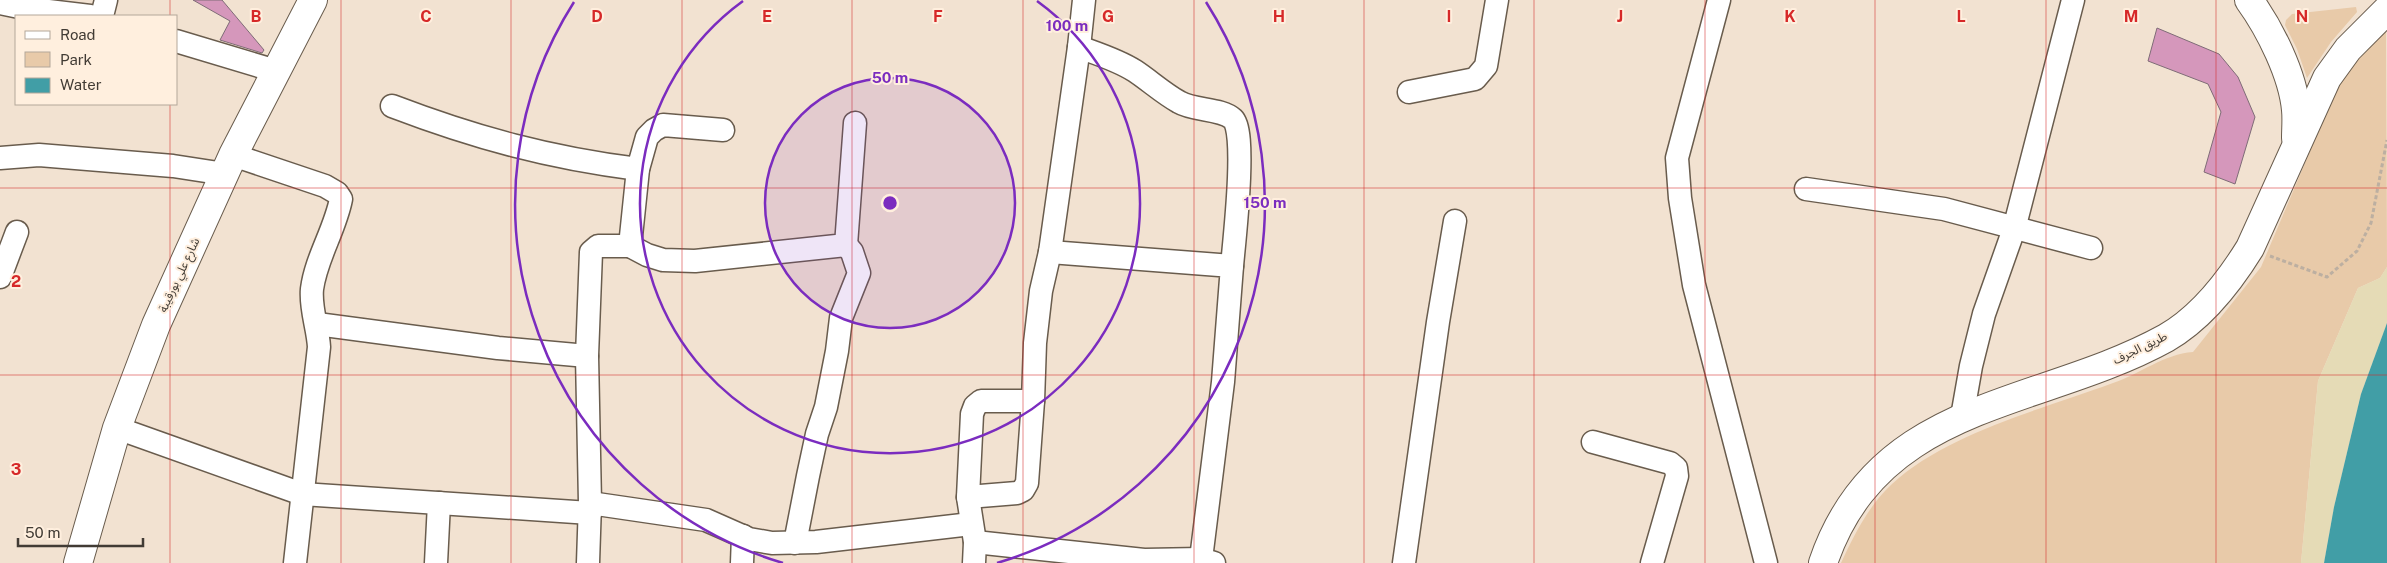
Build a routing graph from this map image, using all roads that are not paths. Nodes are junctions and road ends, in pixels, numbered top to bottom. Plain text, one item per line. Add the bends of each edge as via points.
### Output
1 (106, 0) edge
2 (313, 0) edge
3 (1084, 0) edge
4 (1496, 0) edge
5 (1719, 0) edge
6 (2073, 0) edge
7 (2249, 0) edge
8 (0, 3) edge
9 (2387, 10) edge
10 (82, 15) edge
11 (102, 15) edge
12 (178, 42) edge
13 (1079, 47) junction
14 (276, 71) junction
15 (1409, 92) dead end
16 (392, 106) dead end
17 (855, 123) dead end
18 (723, 130) dead end
19 (2295, 146) junction
20 (0, 158) edge
21 (229, 165) junction
22 (638, 169) junction
23 (1806, 189) dead end
24 (1455, 221) dead end
25 (2014, 229) junction
26 (17, 232) dead end
27 (846, 245) junction
28 (630, 246) junction
29 (2091, 248) dead end
30 (1050, 252) junction
31 (1232, 266) junction
32 (0, 277) edge
33 (317, 324) junction
34 (587, 356) junction
35 (1033, 401) junction
36 (1962, 417) junction
37 (117, 428) junction
38 (1593, 442) dead end
39 (302, 494) junction
40 (968, 497) junction
41 (439, 503) junction
42 (590, 508) junction
43 (743, 536) junction
44 (796, 543) junction
45 (973, 543) edge
46 (1208, 561) edge
47 (78, 563) edge
48 (295, 563) edge
49 (436, 563) edge
50 (588, 563) edge
51 (742, 563) edge
52 (1404, 563) edge
53 (1652, 563) edge
54 (1766, 563) edge
55 (1823, 563) edge

1 - 11 street
2 - 14 main road, شارع علي بورقيبة
3 - 13 street
4 - 15 street via 1486,66 1475,79
5 - 54 street via 1677,158 1680,198 1694,285
6 - 25 street
7 - 19 main road via 2262,17 2293,91
8 - 10 street
9 - 19 main road, طريق الجرف via 2348,49 2327,78
12 - 14 street
13 - 30 street
13 - 31 street via 1135,71 1183,104 1234,119 1238,128 1240,171
14 - 21 main road, شارع علي بورقيبة
16 - 22 street via 460,132 522,149
17 - 27 street
18 - 22 street via 663,125 646,138
19 - 36 main road, طريق الجرف via 2250,248 2234,274 2211,300 2167,337 2119,360
20 - 21 street via 39,155 173,166
21 - 33 street via 325,186 340,196 341,202 312,286
21 - 37 main road, شارع علي بورقيبة via 156,325
22 - 28 street
23 - 25 street via 1944,210
24 - 52 street
25 - 29 street
25 - 36 street via 1984,314
26 - 32 street
27 - 28 street via 695,261 664,260
27 - 44 street via 859,273 841,318 838,351 817,434
28 - 34 street via 598,246 591,252
30 - 31 street
30 - 35 street via 1040,292 1034,343
31 - 46 street
33 - 34 street via 498,348
33 - 39 street via 319,347
34 - 42 street
35 - 40 street via 1027,483 1023,490
35 - 40 street via 981,401 975,406
36 - 55 main road, طريق الجرف via 1927,434 1880,470 1842,518
37 - 39 street
37 - 47 main road, شارع علي بورقيبة
38 - 53 street via 1670,463 1676,468 1677,476
39 - 41 street
39 - 48 street
40 - 45 street
41 - 42 street
41 - 49 street
42 - 43 street via 706,520
42 - 50 street
43 - 44 street via 760,542
43 - 51 street
44 - 45 street
45 - 46 street via 1144,560

